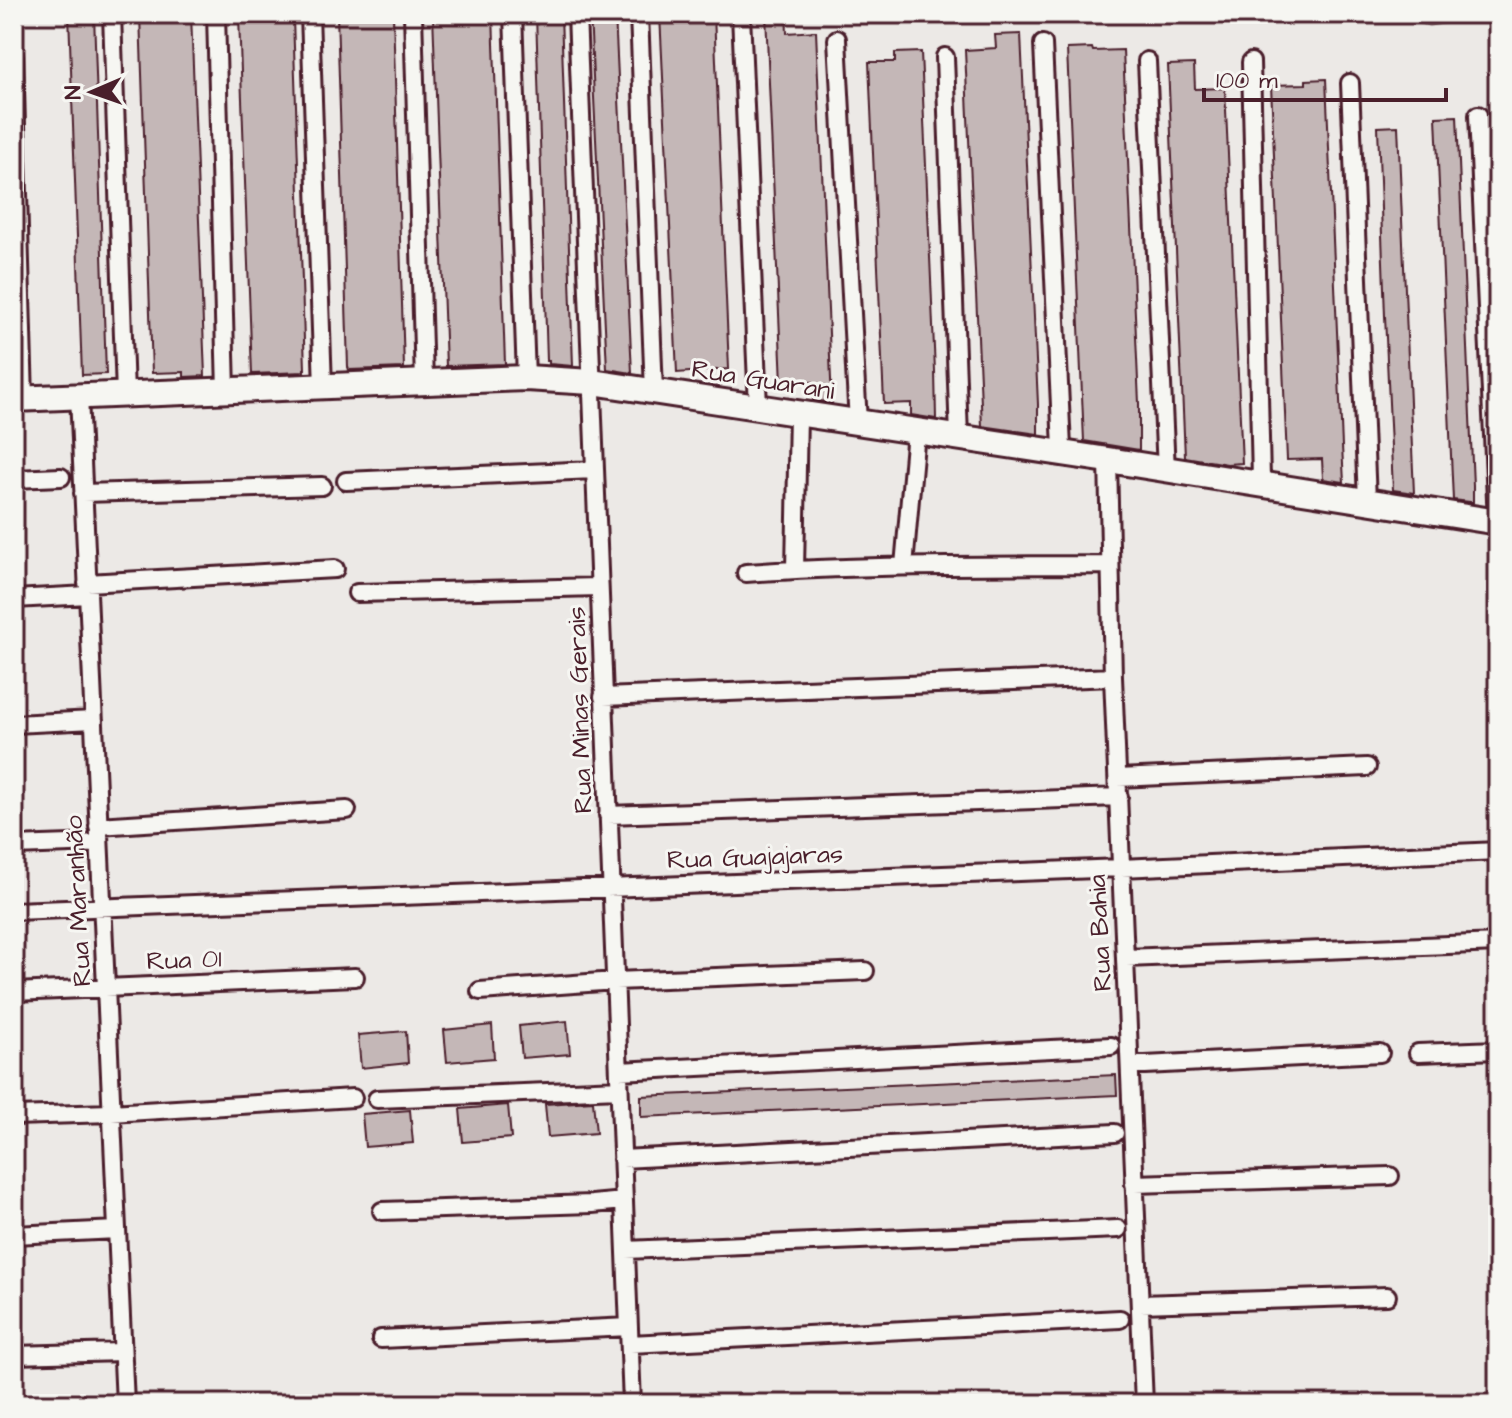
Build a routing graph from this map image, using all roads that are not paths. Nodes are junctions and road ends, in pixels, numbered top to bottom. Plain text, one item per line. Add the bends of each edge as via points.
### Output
1 (112, 14) edge
2 (216, 14) edge
3 (310, 14) edge
4 (413, 14) edge
5 (513, 14) edge
6 (577, 14) edge
7 (639, 14) edge
8 (741, 14) edge
9 (837, 39) dead end
10 (1043, 44) dead end
11 (14, 57) edge
12 (945, 57) dead end
13 (1147, 61) dead end
14 (1251, 62) dead end
15 (1350, 83) dead end
16 (1478, 115) dead end
17 (526, 378) junction
18 (424, 382) junction
19 (592, 382) junction
20 (323, 387) junction
21 (226, 391) junction
22 (654, 392) junction
23 (125, 395) junction
24 (79, 396) junction
25 (19, 399) edge
26 (758, 407) junction
27 (798, 414) junction
28 (858, 423) junction
29 (916, 432) junction
30 (959, 437) junction
31 (1060, 453) junction
32 (1108, 460) junction
33 (594, 470) junction
34 (1166, 470) junction
35 (61, 477) dead end
36 (14, 479) edge
37 (346, 481) dead end
38 (1257, 484) junction
39 (322, 486) dead end
40 (83, 493) junction
41 (1367, 501) junction
42 (1497, 522) edge
43 (1110, 565) junction
44 (904, 566) junction
45 (335, 569) dead end
46 (795, 570) junction
47 (746, 573) dead end
48 (599, 587) junction
49 (88, 589) junction
50 (357, 593) dead end
51 (14, 599) edge
52 (1113, 677) junction
53 (603, 697) junction
54 (94, 720) junction
55 (14, 724) edge
56 (1367, 767) dead end
57 (1118, 778) junction
58 (1119, 797) junction
59 (347, 810) dead end
60 (608, 815) junction
61 (99, 835) junction
62 (14, 846) edge
63 (1498, 851) edge
64 (1121, 868) junction
65 (611, 887) junction
66 (102, 907) junction
67 (14, 911) edge
68 (1498, 943) edge
69 (1126, 958) junction
70 (865, 971) dead end
71 (355, 977) dead end
72 (615, 981) junction
73 (106, 987) junction
74 (480, 991) dead end
75 (14, 992) edge
76 (1111, 1046) dead end
77 (1498, 1050) edge
78 (1380, 1053) dead end
79 (1418, 1053) dead end
80 (1130, 1065) junction
81 (619, 1071) junction
82 (619, 1089) junction
83 (353, 1098) dead end
84 (377, 1099) dead end
85 (111, 1113) junction
86 (14, 1116) edge
87 (1115, 1133) dead end
88 (622, 1159) junction
89 (1390, 1176) dead end
90 (1134, 1184) junction
91 (624, 1201) junction
92 (382, 1211) dead end
93 (1118, 1229) dead end
94 (117, 1230) junction
95 (14, 1235) edge
96 (626, 1250) junction
97 (1387, 1296) dead end
98 (1140, 1304) junction
99 (1120, 1319) dead end
100 (629, 1335) junction
101 (381, 1339) dead end
102 (122, 1352) junction
103 (14, 1355) edge
104 (125, 1404) edge
105 (632, 1404) edge
106 (1144, 1404) edge

1 - 23 street
2 - 21 street
3 - 20 street
4 - 18 street
5 - 17 street
6 - 19 street, Rua Minas Gerais
7 - 22 street
8 - 26 street
9 - 28 street
10 - 31 street
11 - 25 street
12 - 30 street
13 - 34 street
14 - 38 street via 1261,479
15 - 41 street
16 - 42 street
17 - 18 street, Rua Guarani
17 - 19 street, Rua Guarani
18 - 20 street, Rua Guarani
19 - 22 street, Rua Guarani
19 - 33 street, Rua Minas Gerais
20 - 21 street, Rua Guarani
21 - 23 street, Rua Guarani
22 - 26 street, Rua Guarani
23 - 24 street, Rua Guarani
24 - 25 street, Rua Guarani
24 - 40 street, Rua Maranhão
26 - 27 street, Rua Guarani
27 - 28 street, Rua Guarani
27 - 46 street
28 - 29 street, Rua Guarani
29 - 30 street, Rua Guarani
29 - 44 street
30 - 31 street, Rua Guarani
31 - 32 street, Rua Guarani
32 - 34 street, Rua Guarani
32 - 43 street, Rua Bahia
33 - 37 street
33 - 48 street, Rua Minas Gerais
34 - 38 street, Rua Guarani
35 - 36 street
38 - 41 street, Rua Guarani
39 - 40 street
40 - 49 street, Rua Maranhão
41 - 42 street, Rua Guarani
43 - 44 street
43 - 52 street, Rua Bahia
44 - 46 street
45 - 49 street
46 - 47 street
48 - 50 street
48 - 53 street, Rua Minas Gerais
49 - 51 street
49 - 54 street, Rua Maranhão
52 - 53 street
52 - 57 street, Rua Bahia
53 - 60 street, Rua Minas Gerais
54 - 55 street
54 - 61 street, Rua Maranhão
56 - 57 street
57 - 58 street, Rua Bahia
58 - 60 street
58 - 64 street, Rua Bahia
59 - 61 street
60 - 65 street, Rua Minas Gerais
61 - 62 street
61 - 66 street, Rua Maranhão
63 - 64 street, Rua Guajajaras
64 - 65 street, Rua Guajajaras
64 - 69 street, Rua Bahia
65 - 66 street, Rua Guajajaras
65 - 72 street, Rua Minas Gerais
66 - 67 street, Rua Guajajaras
66 - 73 street, Rua Maranhão
68 - 69 street
69 - 80 street, Rua Bahia
70 - 72 street
71 - 73 street, Rua 01
72 - 74 street
72 - 81 street, Rua Minas Gerais
73 - 75 street, Rua 01
73 - 85 street, Rua Maranhão
76 - 81 street
77 - 79 street
78 - 80 street
80 - 90 street, Rua Bahia
81 - 82 street, Rua Minas Gerais
82 - 84 street
82 - 88 street, Rua Minas Gerais
83 - 85 street
85 - 86 street
85 - 94 street, Rua Maranhão
87 - 88 street
88 - 91 street, Rua Minas Gerais
89 - 90 street
90 - 98 street, Rua Bahia
91 - 92 street
91 - 96 street, Rua Minas Gerais
93 - 96 street
94 - 95 street
94 - 102 street, Rua Maranhão
96 - 100 street, Rua Minas Gerais
97 - 98 street
98 - 106 street, Rua Bahia
99 - 100 street
100 - 101 street
100 - 105 street, Rua Minas Gerais
102 - 103 street
102 - 104 street, Rua Maranhão

